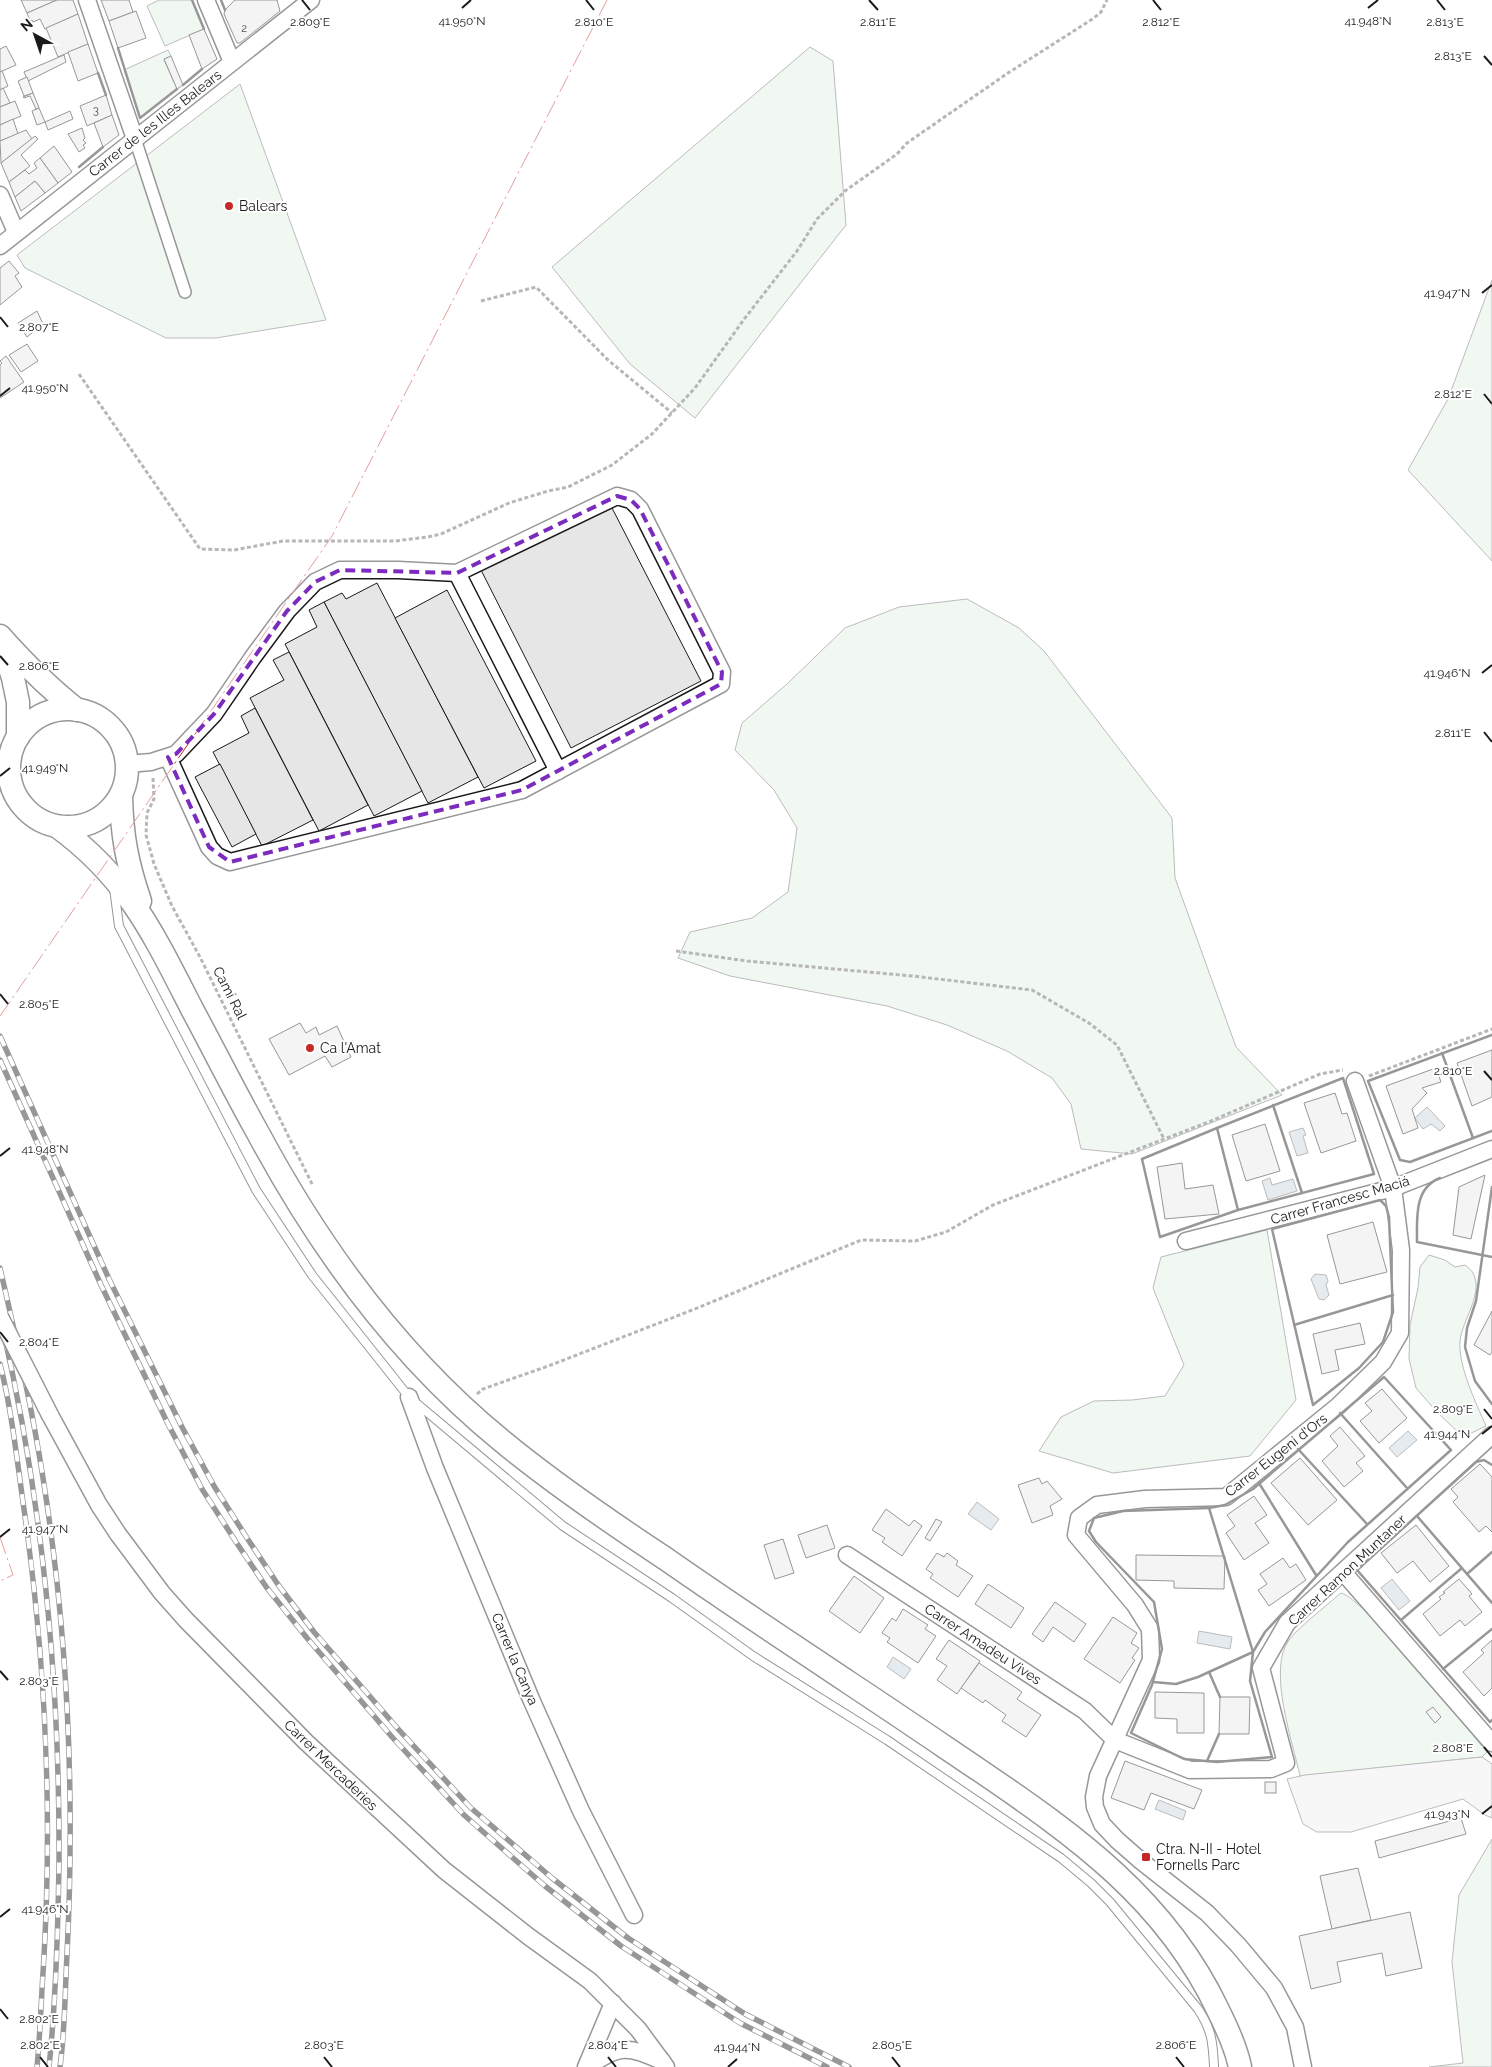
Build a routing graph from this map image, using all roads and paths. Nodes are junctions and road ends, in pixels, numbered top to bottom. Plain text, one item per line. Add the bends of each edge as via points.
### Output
1 (86, 0) edge
2 (206, 0) edge
3 (311, 0) edge
4 (1107, 0) edge
5 (232, 62) junction
6 (134, 139) junction
7 (0, 195) edge
8 (16, 232) junction
9 (0, 246) edge
10 (185, 292) dead end
11 (481, 301) dead end
12 (79, 374) dead end
13 (672, 413) junction
14 (457, 573) junction
15 (0, 637) edge
16 (77, 710) junction
17 (18, 737) junction
18 (168, 757) junction
19 (151, 762) junction
20 (128, 764) junction
21 (558, 771) junction
22 (6, 779) edge
23 (121, 797) junction
24 (58, 827) junction
25 (113, 876) junction
26 (146, 921) junction
27 (676, 951) dead end
28 (1492, 1029) edge
29 (1355, 1081) junction
30 (1164, 1139) junction
31 (1492, 1149) edge
32 (1393, 1188) junction
33 (316, 1192) dead end
34 (1186, 1241) dead end
35 (0, 1317) edge
36 (409, 1397) junction
37 (463, 1407) junction
38 (1490, 1441) edge
39 (847, 1555) dead end
40 (1343, 1572) junction
41 (1114, 1740) junction
42 (1492, 1743) edge
43 (634, 1915) dead end
44 (613, 2003) junction
45 (1222, 2018) junction
46 (664, 2064) edge
47 (587, 2067) edge
48 (1214, 2067) edge
49 (1224, 2067) edge
50 (1240, 2067) edge
51 (1303, 2067) edge

1 - 6 street
2 - 5 street
3 - 5 street, Carrer de les Illes Balears
4 - 13 path via 1094,18 907,143 897,154 845,191 817,219 798,250 695,388
5 - 6 street, Carrer de les Illes Balears
6 - 8 street, Carrer de les Illes Balears
6 - 10 street
7 - 8 street
8 - 9 street, Carrer de les Illes Balears
11 - 13 path via 536,287 608,360
12 - 13 path via 200,549 225,551 283,540 395,541 441,534 509,503 562,490 586,479 621,459
14 - 18 street via 340,570 315,582 287,611 214,714 176,754
14 - 21 street
14 - 21 street via 617,496 631,500 640,510 722,672 721,684
15 - 16 main road via 29,668
15 - 17 main road via 18,702
16 - 17 main road via 43,714 28,724
16 - 20 main road via 90,713 108,724 121,740
17 - 22 main road
18 - 19 street
18 - 21 street via 209,847 217,856 230,862 522,790
19 - 20 street
19 - 33 path, Camí Ral via 154,799 146,813 146,835 154,864
20 - 23 main road
22 - 24 main road via 27,812
23 - 24 main road via 94,822 70,828
23 - 26 main road via 122,834
24 - 25 main road via 84,846
25 - 26 main road
25 - 36 lane via 119,926 256,1190 312,1275
26 - 37 main road via 257,1132 333,1258 374,1313
27 - 30 path via 1032,990 1089,1023 1117,1045
28 - 29 path
29 - 30 path via 1345,1070 1320,1074
29 - 32 street, Carrer Eugeni d'Ors
30 - 37 path via 993,1205 946,1232 915,1241 861,1240 700,1307 483,1389
31 - 32 street, Carrer Francesc Maciá
32 - 34 street, Carrer Francesc Maciá
32 - 41 street, Carrer Eugeni d'Ors via 1401,1250 1400,1333 1383,1362 1338,1406 1226,1497 1097,1504 1079,1518 1076,1535 1135,1605 1150,1629 1151,1660
35 - 44 street, Carrer Mercaderies, bridge via 99,1505 162,1593 306,1742 444,1870 590,1981
36 - 43 street, Carrer la Canya via 531,1699 581,1810
36 - 48 lane via 564,1526 753,1656 887,1740 1039,1842 1084,1876 1134,1929 1207,2022 1213,2041
37 - 45 main road via 585,1505 1024,1801 1096,1854 1166,1926 1209,1990
38 - 40 street, Carrer Ramon Muntaner
39 - 41 street, Carrer Amadeu Vives via 1085,1711
40 - 41 street, Carrer Ramon Muntaner via 1287,1623 1261,1668 1286,1763 1271,1769 1190,1770
40 - 42 street
41 - 51 street, Carrer Eugeni d'Ors via 1098,1776 1094,1797 1102,1824 1141,1861 1207,1913 1274,1988 1295,2027
44 - 46 street, Carrer Mercaderies via 638,2029
44 - 47 street
45 - 49 main road
45 - 50 main road
46 - 47 street via 638,2051 626,2049 612,2052

